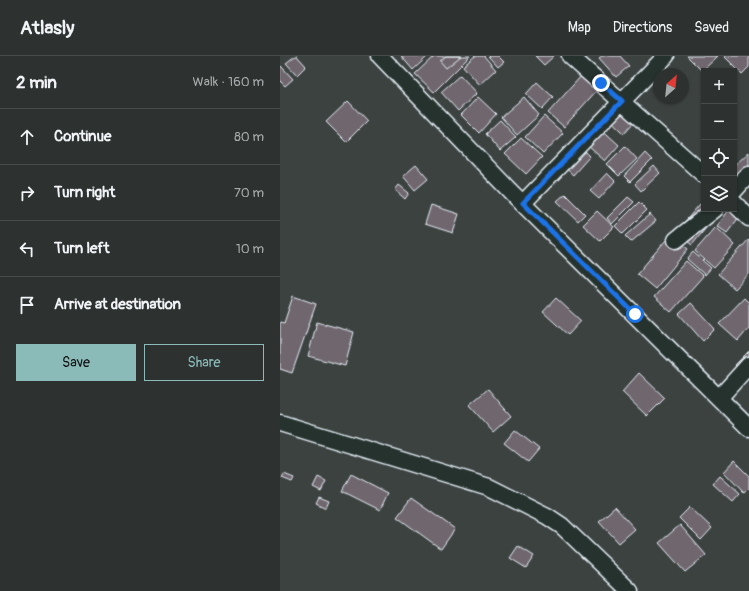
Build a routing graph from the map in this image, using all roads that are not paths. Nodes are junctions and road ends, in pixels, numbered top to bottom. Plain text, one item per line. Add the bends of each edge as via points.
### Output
1 (380, 56) edge
2 (570, 56) edge
3 (666, 56) edge
4 (622, 101) junction
5 (701, 172) edge
6 (749, 174) edge
7 (737, 188) edge
8 (523, 203) junction
9 (737, 206) edge
10 (711, 212) edge
11 (749, 218) edge
12 (676, 240) dead end
13 (749, 365) edge
14 (719, 398) junction
15 (280, 423) edge
16 (749, 428) edge
17 (630, 591) edge

1 - 8 street
2 - 4 street
3 - 4 street
4 - 5 street
4 - 8 street
6 - 7 street
8 - 14 street
9 - 11 street
10 - 12 street
13 - 14 street
14 - 16 street
15 - 17 street via 489,487 562,526

